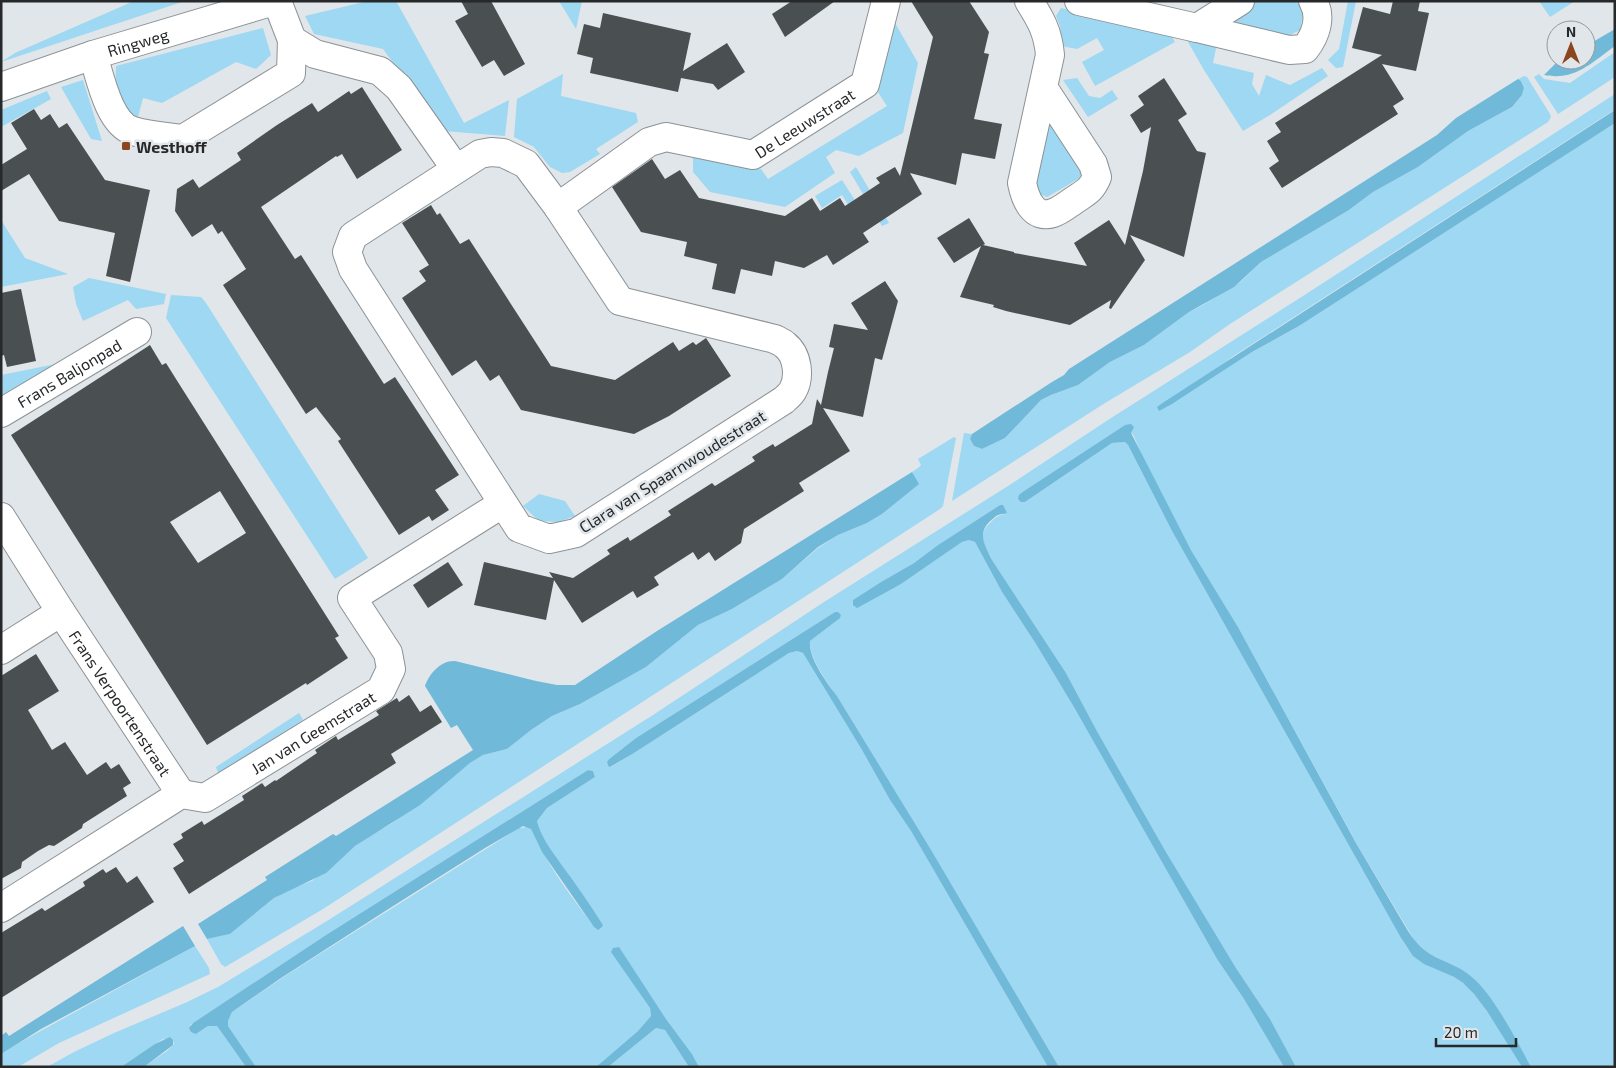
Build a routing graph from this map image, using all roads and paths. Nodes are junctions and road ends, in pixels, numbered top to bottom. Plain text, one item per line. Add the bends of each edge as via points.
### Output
1 (275, 1) edge
2 (886, 1) edge
3 (1029, 1) edge
4 (1080, 1) edge
5 (1240, 1) edge
6 (1313, 1) edge
7 (1198, 28) junction
8 (292, 40) junction
9 (93, 55) junction
10 (1, 87) edge
11 (1044, 89) dead end
12 (456, 169) junction
13 (558, 207) junction
14 (137, 332) dead end
15 (1, 413) edge
16 (502, 504) junction
17 (1, 517) edge
18 (61, 612) junction
19 (1, 650) edge
20 (181, 794) junction
21 (1, 908) edge

1 - 8 street
1 - 9 street, Ringweg
2 - 13 street, De Leeuwstraat via 865,84 753,155 666,137 649,142
3 - 11 street via 1049,39 1050,55
4 - 7 street
5 - 7 street
6 - 7 street via 1317,8 1317,24 1314,37 1305,49 1289,50
8 - 9 street via 291,73 184,139 132,131 117,120
8 - 12 street via 316,54 380,72 399,88
9 - 10 street, Ringweg
12 - 13 street, Clara van Spaarnwoudestraat via 480,154 503,153 526,164
12 - 16 street, Clara van Spaarnwoudestraat via 354,236 347,252 353,269
13 - 16 street, Clara van Spaarnwoudestraat via 620,301 775,339 790,350 797,371 793,390 784,400 576,533 549,539 518,528
14 - 15 street, Frans Baljonpad
16 - 20 street, Jan van Geemstraat via 352,598 388,652 392,669 381,690 205,798
17 - 18 street
18 - 19 street
18 - 20 street, Frans Verpoortenstraat
20 - 21 street

